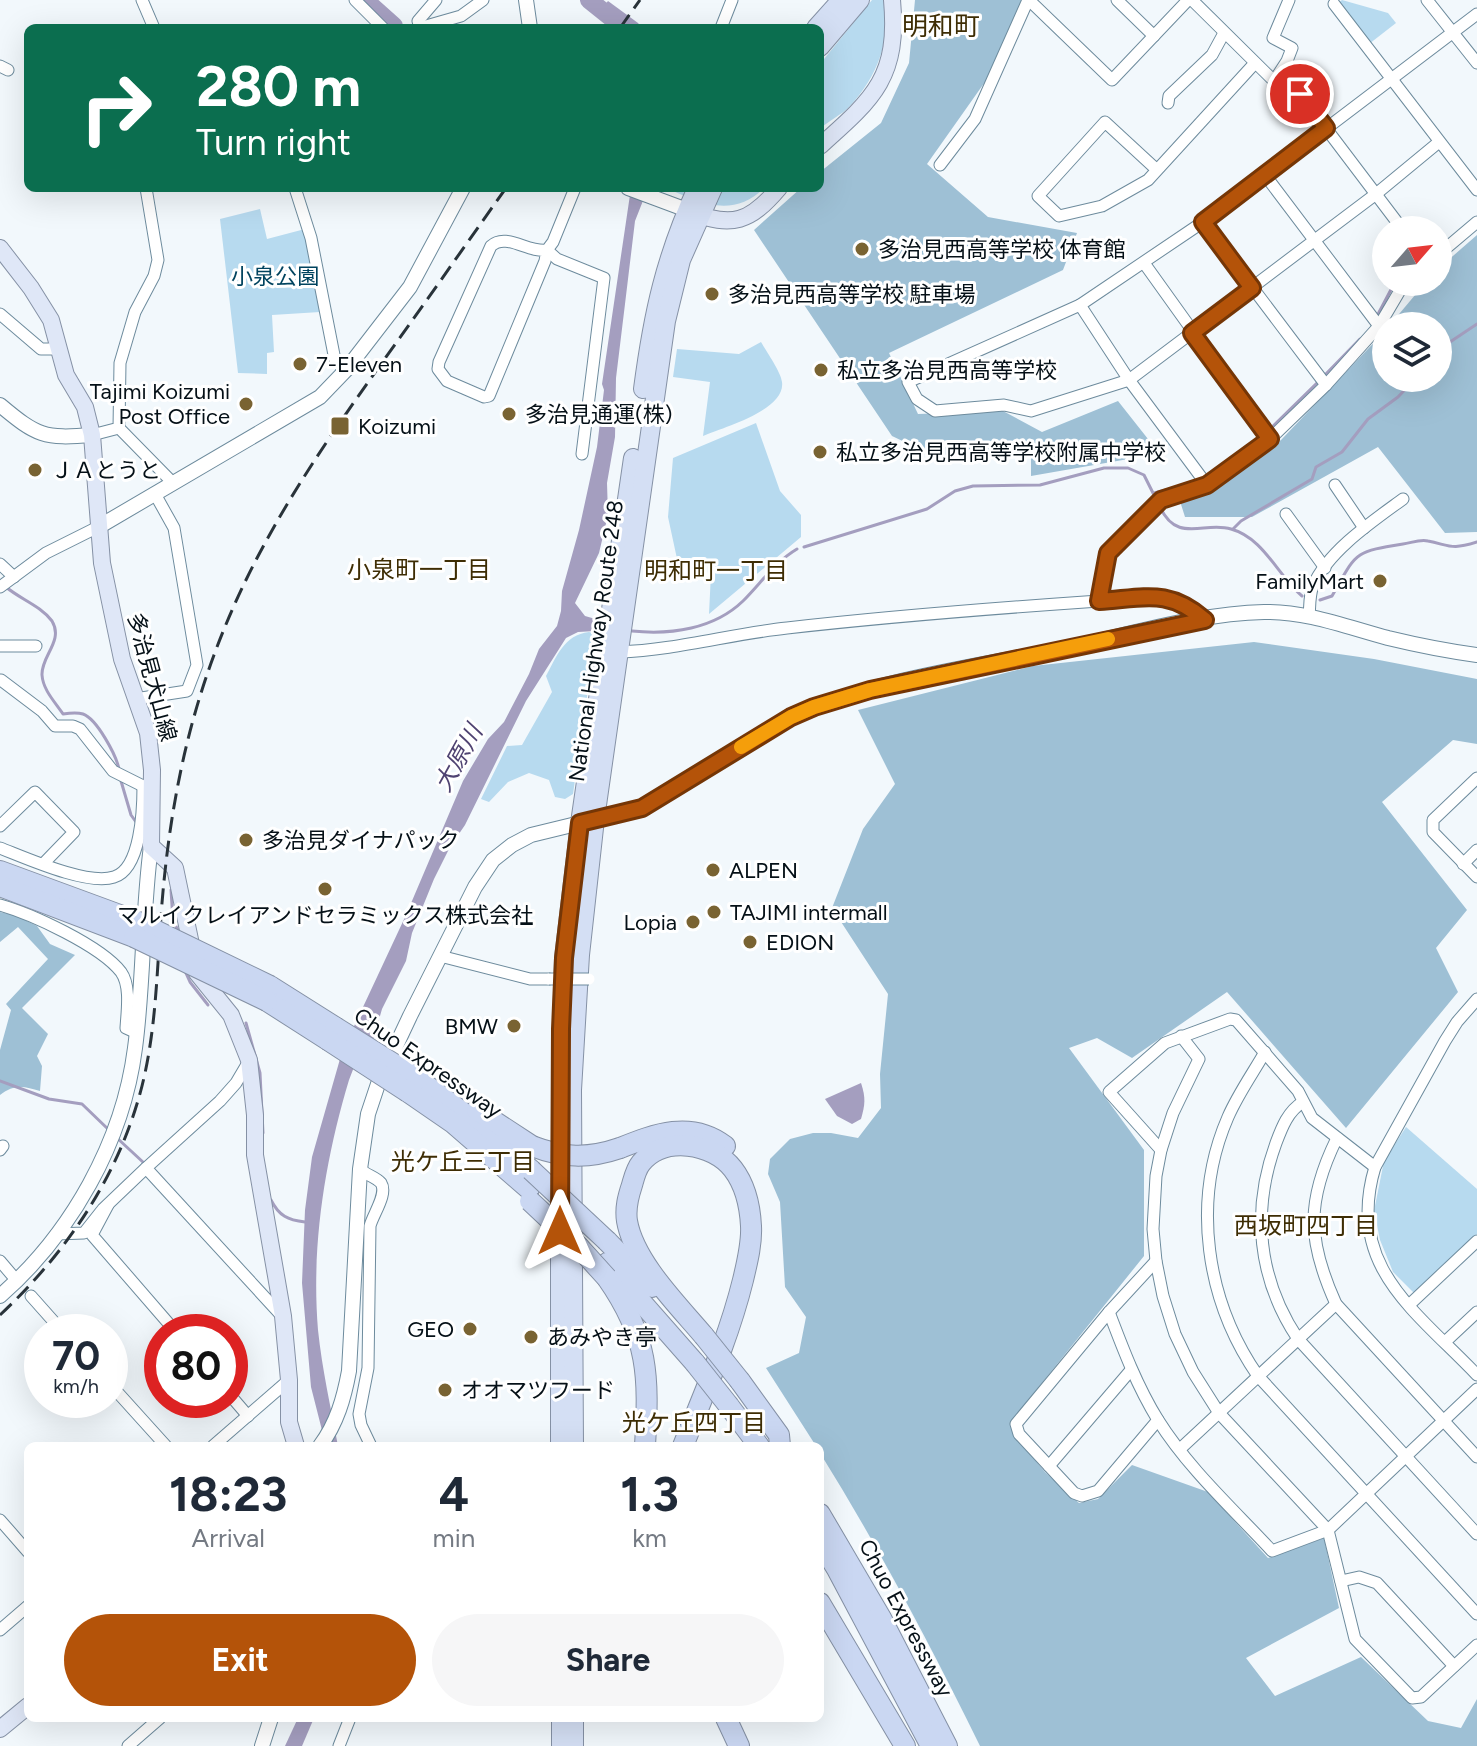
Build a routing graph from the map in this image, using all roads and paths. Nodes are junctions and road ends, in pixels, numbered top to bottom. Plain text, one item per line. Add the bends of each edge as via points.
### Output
1 (142, 0) edge
2 (355, 0) edge
3 (436, 0) edge
4 (483, 0) edge
5 (526, 0) edge
6 (732, 0) edge
7 (841, 0) edge
8 (860, 0) edge
9 (892, 0) edge
10 (1029, 0) edge
11 (1117, 0) edge
12 (1190, 0) edge
13 (1289, 0) edge
14 (1427, 0) edge
15 (1334, 4) dead end
16 (1477, 14) edge
17 (152, 24) edge
18 (379, 24) edge
19 (419, 24) edge
20 (434, 24) edge
21 (529, 24) edge
22 (723, 24) edge
23 (820, 24) edge
24 (1452, 32) junction
25 (1224, 33) junction
26 (1154, 36) junction
27 (824, 42) edge
28 (1255, 63) junction
29 (1477, 63) edge
30 (1391, 78) junction
31 (1274, 81) junction
32 (1168, 103) dead end
33 (1326, 128) junction
34 (824, 142) edge
35 (1439, 142) junction
36 (940, 165) dead end
37 (1157, 170) junction
38 (1265, 175) junction
39 (1477, 190) edge
40 (147, 192) edge
41 (296, 192) edge
42 (460, 192) edge
43 (573, 192) edge
44 (638, 192) edge
45 (697, 192) edge
46 (710, 192) edge
47 (776, 192) edge
48 (1376, 194) junction
49 (694, 213) junction
50 (1392, 216) edge
51 (1203, 222) junction
52 (1477, 222) edge
53 (1314, 242) junction
54 (1452, 243) edge
55 (0, 248) edge
56 (547, 250) junction
57 (1144, 263) junction
58 (1252, 288) junction
59 (1080, 305) junction
60 (0, 314) edge
61 (1372, 317) edge
62 (1192, 333) junction
63 (1372, 334) edge
64 (58, 349) junction
65 (346, 370) junction
66 (1129, 380) junction
67 (1326, 385) junction
68 (0, 405) edge
69 (119, 428) junction
70 (92, 435) junction
71 (1270, 439) junction
72 (582, 454) dead end
73 (173, 483) junction
74 (1207, 485) junction
75 (1335, 485) dead end
76 (155, 494) junction
77 (1403, 499) dead end
78 (1286, 514) dead end
79 (100, 526) junction
80 (1364, 528) junction
81 (0, 564) edge
82 (1325, 568) junction
83 (8, 582) edge
84 (1099, 601) junction
85 (1309, 617) junction
86 (1205, 620) junction
87 (0, 646) edge
88 (36, 646) dead end
89 (619, 652) junction
90 (1477, 655) edge
91 (1, 680) edge
92 (135, 699) junction
93 (1477, 778) edge
94 (147, 788) junction
95 (587, 821) junction
96 (0, 826) edge
97 (0, 848) edge
98 (146, 848) junction
99 (1477, 850) edge
100 (44, 863) junction
101 (1463, 864) junction
102 (0, 871) edge
103 (1477, 877) edge
104 (0, 886) edge
105 (0, 905) edge
106 (135, 929) junction
107 (440, 956) junction
108 (589, 979) dead end
109 (1477, 999) edge
110 (137, 1033) junction
111 (1181, 1036) junction
112 (1265, 1052) junction
113 (249, 1060) junction
114 (415, 1081) junction
115 (1303, 1102) junction
116 (1337, 1138) junction
117 (1161, 1150) junction
118 (1375, 1167) junction
119 (146, 1168) junction
120 (360, 1169) junction
121 (530, 1187) junction
122 (108, 1205) junction
123 (56, 1234) junction
124 (1477, 1241) edge
125 (0, 1261) edge
126 (1156, 1261) junction
127 (607, 1270) junction
128 (17, 1281) junction
129 (0, 1296) edge
130 (31, 1296) dead end
131 (1336, 1304) junction
132 (1409, 1305) junction
133 (1109, 1312) junction
134 (1477, 1312) edge
135 (47, 1314) edge
136 (160, 1314) edge
137 (283, 1316) junction
138 (1298, 1339) junction
139 (1445, 1342) junction
140 (700, 1348) junction
141 (1131, 1370) junction
142 (1477, 1375) edge
143 (1258, 1376) junction
144 (289, 1380) junction
145 (1477, 1389) edge
146 (735, 1393) junction
147 (128, 1404) edge
148 (1219, 1413) junction
149 (248, 1416) edge
150 (246, 1418) edge
151 (1158, 1420) junction
152 (1443, 1421) junction
153 (162, 1442) edge
154 (218, 1442) edge
155 (295, 1442) edge
156 (322, 1442) edge
157 (369, 1442) edge
158 (560, 1442) edge
159 (574, 1442) edge
160 (645, 1442) edge
161 (685, 1442) edge
162 (696, 1442) edge
163 (757, 1442) edge
164 (775, 1442) edge
165 (1180, 1449) junction
166 (1477, 1457) edge
167 (1404, 1458) junction
168 (1049, 1466) junction
169 (1366, 1494) junction
170 (0, 1520) edge
171 (824, 1521) edge
172 (1328, 1530) junction
173 (1477, 1534) edge
174 (24, 1547) edge
175 (824, 1548) edge
176 (1341, 1581) junction
177 (24, 1609) edge
178 (824, 1610) edge
179 (1477, 1614) edge
180 (0, 1630) edge
181 (1477, 1645) edge
182 (1454, 1666) junction
183 (24, 1709) edge
184 (155, 1722) edge
185 (270, 1722) edge
186 (348, 1722) edge
187 (561, 1722) edge
188 (574, 1722) edge
189 (717, 1722) edge
190 (728, 1722) edge
191 (0, 1729) edge
192 (734, 1744) edge
193 (128, 1746) edge
194 (262, 1746) edge
195 (339, 1746) edge
196 (561, 1746) edge
197 (574, 1746) edge
198 (905, 1746) edge
199 (931, 1746) edge
200 (947, 1746) edge

1 - 17 street
2 - 18 street
3 - 19 street
4 - 20 street via 461,16
5 - 21 street
6 - 22 street
7 - 23 highway
8 - 27 highway
9 - 34 main road via 893,44 883,78 862,109
10 - 26 street via 1112,80
10 - 36 street via 975,119
11 - 26 street
12 - 25 street
12 - 26 street
13 - 31 street via 1273,38 1292,48
14 - 24 street
15 - 30 street
16 - 24 street
24 - 29 street
24 - 30 street
25 - 28 street
25 - 32 street via 1212,55
28 - 31 street
28 - 37 street
30 - 33 street
30 - 35 street
31 - 33 street via 1300,94
33 - 38 street
33 - 48 street
35 - 39 street
35 - 48 street
37 - 37 street via 1105,122 1038,196 1059,216 1102,206
38 - 51 street
38 - 53 street
40 - 69 street via 158,260 120,363
41 - 65 street via 311,238 335,360
42 - 65 street via 410,287
43 - 56 street
44 - 49 street
45 - 49 highway, National Highway Route 248
46 - 49 highway, National Highway Route 248
47 - 49 main road via 761,209 740,220
48 - 50 street
48 - 53 street
49 - 89 highway, National Highway Route 248 via 666,321
49 - 95 highway, National Highway Route 248 via 670,253 655,308
51 - 57 street
51 - 58 street
52 - 54 street
53 - 58 street
53 - 61 street
55 - 64 main road, 多治見犬山線 via 40,300
56 - 56 street via 489,396 447,381 439,362 491,246 503,240
56 - 72 street via 604,278
57 - 59 street
57 - 62 street
58 - 62 street
58 - 67 street
59 - 66 street
59 - 66 street via 908,382 917,399 935,411 1004,405 1031,411
60 - 64 street via 41,349
62 - 66 street
62 - 71 street
63 - 67 street
64 - 70 main road, 多治見犬山線
65 - 73 street via 320,397
66 - 74 street
67 - 71 street
68 - 70 street via 36,432 57,438
69 - 70 street
69 - 73 street
70 - 79 main road, 多治見犬山線
71 - 74 street
73 - 76 street
74 - 84 street via 1161,500 1108,553
75 - 80 street
76 - 79 street
76 - 92 street via 174,528 197,665 187,691
77 - 80 street
78 - 82 street
79 - 83 street via 46,553
79 - 92 main road, 多治見犬山線 via 114,627
80 - 82 street
81 - 83 street
82 - 85 street via 1312,588
84 - 86 street via 1178,600
84 - 89 street via 888,616
85 - 86 street via 1262,612
85 - 90 street
86 - 95 street via 870,690 814,707 642,808
87 - 88 street
89 - 95 highway, National Highway Route 248
91 - 94 street via 55,726 80,729 113,771
92 - 94 main road, 多治見犬山線 via 148,733
93 - 101 street via 1433,820 1433,832
94 - 98 main road, 多治見犬山線
94 - 98 street
95 - 107 street via 531,835 493,860
95 - 158 highway, National Highway Route 248 via 564,958
95 - 159 highway, National Highway Route 248 via 572,1090
96 - 100 street via 35,792 74,832
97 - 100 street
98 - 100 street via 116,877 93,880
98 - 110 street
98 - 113 main road via 175,868 197,973 231,1015
99 - 101 street
101 - 103 street
102 - 106 highway, Chuo Expressway
104 - 106 highway, Chuo Expressway
105 - 110 street via 68,935 122,974 126,1028
106 - 114 highway, Chuo Expressway, bridge via 268,994
107 - 108 street, bridge via 530,979
107 - 120 street via 378,1084
109 - 118 street via 1445,1041
110 - 123 street via 116,1122 82,1198
111 - 112 street via 1236,1020
111 - 117 street via 1199,1059
111 - 117 street via 1165,1043 1109,1092
112 - 115 street
112 - 143 street via 1228,1117 1215,1157 1207,1212 1213,1278 1224,1315
113 - 119 street via 220,1101
113 - 137 main road via 255,1155
114 - 121 highway, Chuo Expressway via 461,1111
114 - 121 highway, Chuo Expressway via 453,1123 462,1142
114 - 162 highway, bridge via 555,1155 601,1155 660,1133 688,1130 721,1143 736,1156 757,1200 760,1243 747,1305
115 - 116 street via 1312,1118
115 - 138 street via 1292,1108 1278,1136 1261,1214 1273,1296
116 - 118 street
116 - 131 street via 1314,1200 1318,1256
117 - 126 street via 1153,1208
118 - 132 street via 1368,1234 1390,1284
119 - 122 street
119 - 137 street
120 - 156 street via 345,1395
120 - 157 street via 383,1186 370,1226 368,1368 359,1414
121 - 127 highway, bridge via 579,1247
121 - 140 highway, Chuo Expressway, bridge via 607,1241
122 - 123 street via 84,1233
122 - 136 street via 92,1235
123 - 128 street
124 - 132 street
125 - 128 street
126 - 133 street
126 - 148 street via 1175,1334
127 - 140 highway, Chuo Expressway
127 - 160 highway via 646,1364
128 - 129 street
130 - 135 street
131 - 138 street
131 - 152 street
132 - 139 street
133 - 141 street
133 - 168 street via 1016,1424
134 - 139 street
137 - 144 main road
138 - 143 street
138 - 167 street
139 - 142 street
140 - 146 highway, Chuo Expressway, bridge
140 - 146 highway, bridge
140 - 161 highway via 640,1254 627,1223 626,1203 641,1163 680,1145 703,1149 732,1168 749,1203 751,1230 734,1316
141 - 151 street
141 - 168 street
143 - 148 street
143 - 169 street
144 - 149 street
144 - 155 main road
145 - 152 street
146 - 163 highway, Chuo Expressway
146 - 164 highway, Chuo Expressway
147 - 153 street
148 - 165 street
148 - 172 street
150 - 154 street
151 - 165 street
151 - 168 street via 1091,1495 1074,1493
152 - 166 street
152 - 167 street
165 - 172 street via 1272,1551
167 - 169 street
167 - 173 street
169 - 172 street
169 - 179 street
170 - 174 street
171 - 200 highway, Chuo Expressway
172 - 176 street
175 - 199 highway, Chuo Expressway
176 - 182 street via 1359,1577 1377,1583
176 - 182 street via 1355,1639 1412,1698 1421,1697
177 - 180 street
178 - 198 highway
181 - 182 street
183 - 191 main road
184 - 193 street
185 - 194 street
186 - 195 street
187 - 196 highway
188 - 197 highway
189 - 192 highway
190 - 192 highway

